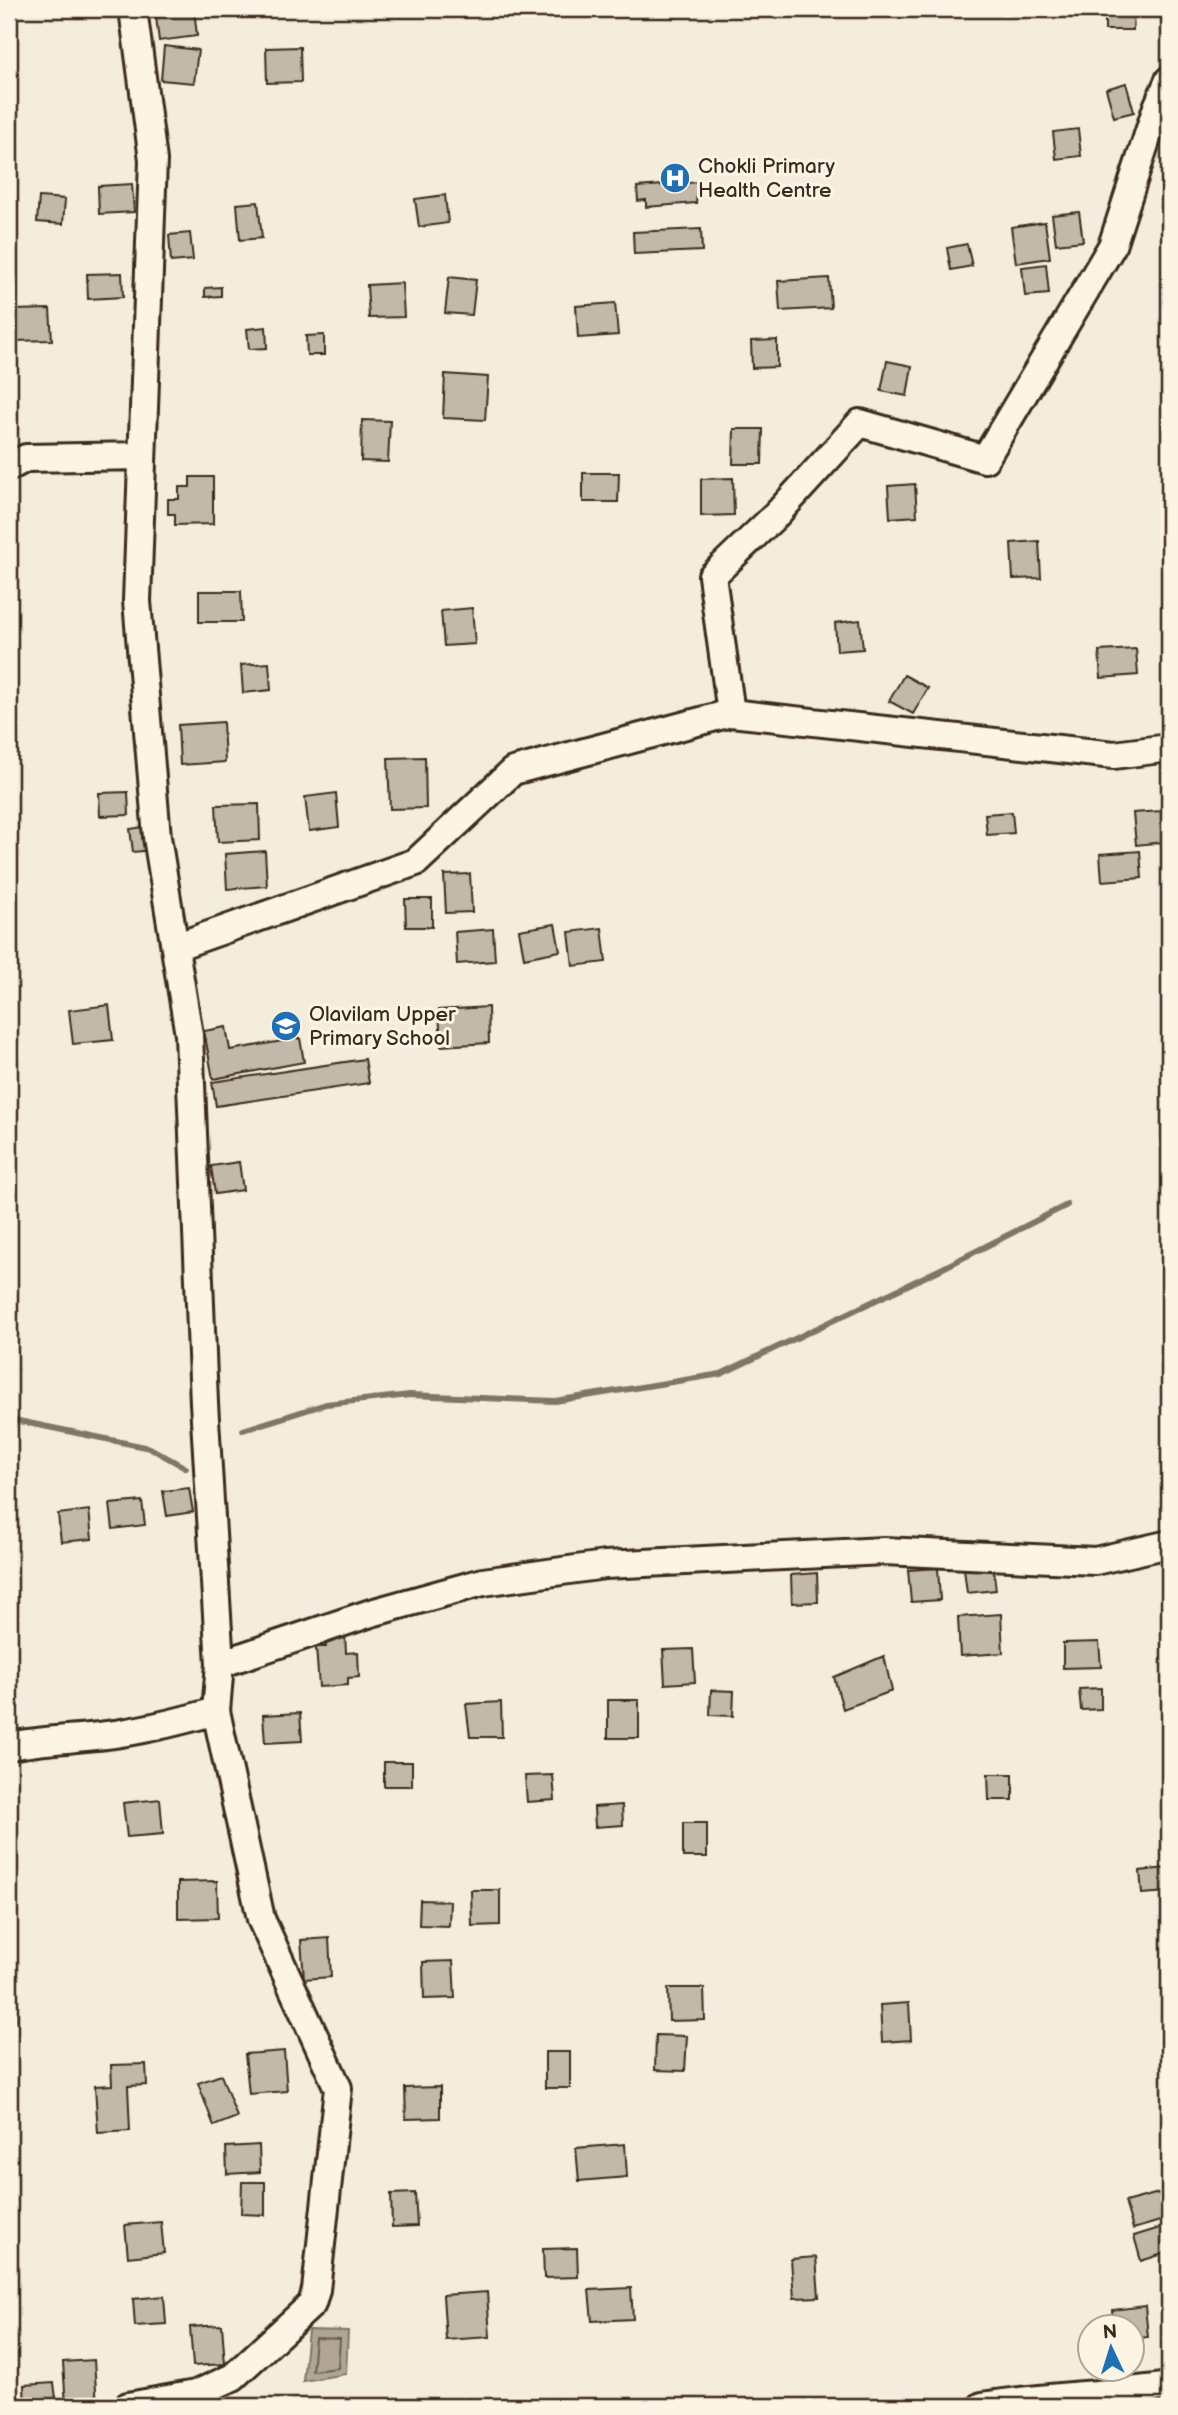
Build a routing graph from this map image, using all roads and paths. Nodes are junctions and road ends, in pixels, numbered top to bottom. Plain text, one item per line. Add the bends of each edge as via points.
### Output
1 (133, 9) edge
2 (1169, 80) edge
3 (142, 456) junction
4 (9, 467) edge
5 (731, 713) junction
6 (1169, 748) edge
7 (175, 947) junction
8 (1169, 1544) edge
9 (220, 1664) junction
10 (216, 1711) junction
11 (9, 1746) edge
12 (1169, 2386) edge
13 (128, 2406) edge
14 (982, 2406) edge

1 - 3 street via 153,160
2 - 5 street via 1112,246 985,458 860,423 776,515 712,576
3 - 4 street via 26,458
3 - 7 street via 137,601 157,837
5 - 6 street via 1114,755
5 - 7 street via 513,771 416,862
7 - 9 street via 189,1035
8 - 9 street via 1095,1561 884,1551 605,1565 483,1582 371,1613
9 - 10 street
10 - 11 street via 122,1733
10 - 13 street via 261,1919 338,2088 316,2290 312,2304 233,2377 197,2393
12 - 14 street via 1041,2396

